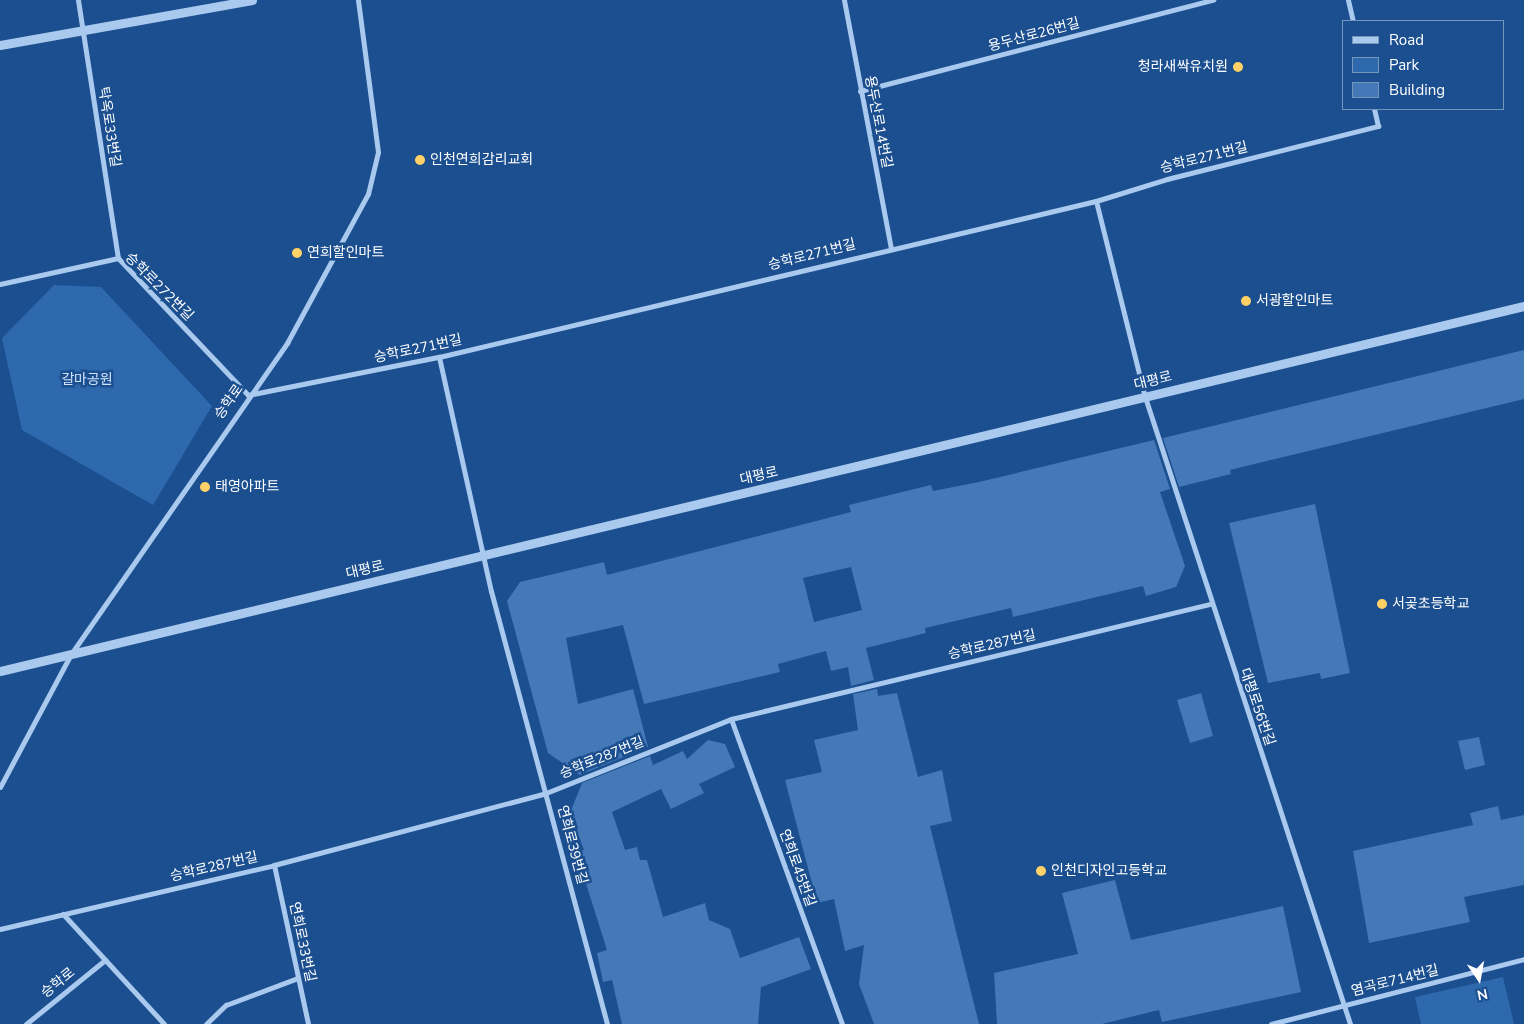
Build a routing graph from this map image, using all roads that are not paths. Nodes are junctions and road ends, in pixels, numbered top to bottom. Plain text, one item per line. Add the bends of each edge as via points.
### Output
1 (78, 0) edge
2 (252, 0) edge
3 (358, 0) edge
4 (844, 0) edge
5 (1186, 0) edge
6 (1213, 0) edge
7 (1348, 0) edge
8 (1188, 7) junction
9 (1353, 20) edge
10 (82, 30) junction
11 (0, 45) edge
12 (860, 92) junction
13 (1374, 110) edge
14 (1096, 201) junction
15 (891, 248) junction
16 (118, 258) junction
17 (0, 284) edge
18 (1524, 306) edge
19 (439, 357) junction
20 (248, 395) junction
21 (1145, 397) junction
22 (483, 556) junction
23 (1211, 604) junction
24 (71, 654) junction
25 (0, 671) edge
26 (731, 719) junction
27 (0, 787) edge
28 (546, 793) junction
29 (274, 865) junction
30 (63, 914) junction
31 (0, 929) edge
32 (1524, 959) edge
33 (105, 960) junction
34 (298, 978) junction
35 (1345, 1005) junction
36 (26, 1024) edge
37 (164, 1024) edge
38 (206, 1024) edge
39 (308, 1024) edge
40 (607, 1024) edge
41 (842, 1024) edge
42 (1271, 1024) edge
43 (1350, 1024) edge

1 - 10 street, 탁옥로33번길
2 - 10 street
3 - 20 street, 승학로 via 378,152 368,194 287,343
4 - 12 street, 용두산로14번길
5 - 8 street
6 - 8 street, 용두산로26번길
7 - 9 street
8 - 12 street, 용두산로26번길
10 - 11 street
10 - 16 street, 탁옥로33번길
12 - 15 street, 용두산로14번길
13 - 14 street, 승학로271번길 via 1378,126 1167,178
14 - 15 street, 승학로271번길
14 - 21 street, 대평로56번길
15 - 19 street, 승학로271번길
16 - 17 street, 승학로272번길
16 - 20 street, 승학로272번길
18 - 21 street, 대평로
19 - 20 street, 승학로271번길
19 - 22 street, 연희로39번길
20 - 24 street, 승학로
21 - 22 street, 대평로
21 - 23 street, 대평로56번길
22 - 24 street, 대평로
22 - 28 street, 연희로39번길
23 - 26 street, 승학로287번길
23 - 35 street, 대평로56번길
24 - 25 street, 대평로
24 - 27 street, 승학로
26 - 28 street, 승학로287번길
26 - 41 street, 연희로45번길
28 - 29 street, 승학로287번길
28 - 40 street, 연희로39번길
29 - 30 street, 승학로287번길
29 - 34 street, 연희로33번길
30 - 31 street, 승학로287번길
30 - 33 street
32 - 35 street, 염곡로714번길
33 - 36 street, 승학로
33 - 37 street
34 - 38 street via 226,1005
34 - 39 street, 연희로33번길
35 - 42 street, 염곡로714번길
35 - 43 street, 대평로56번길

